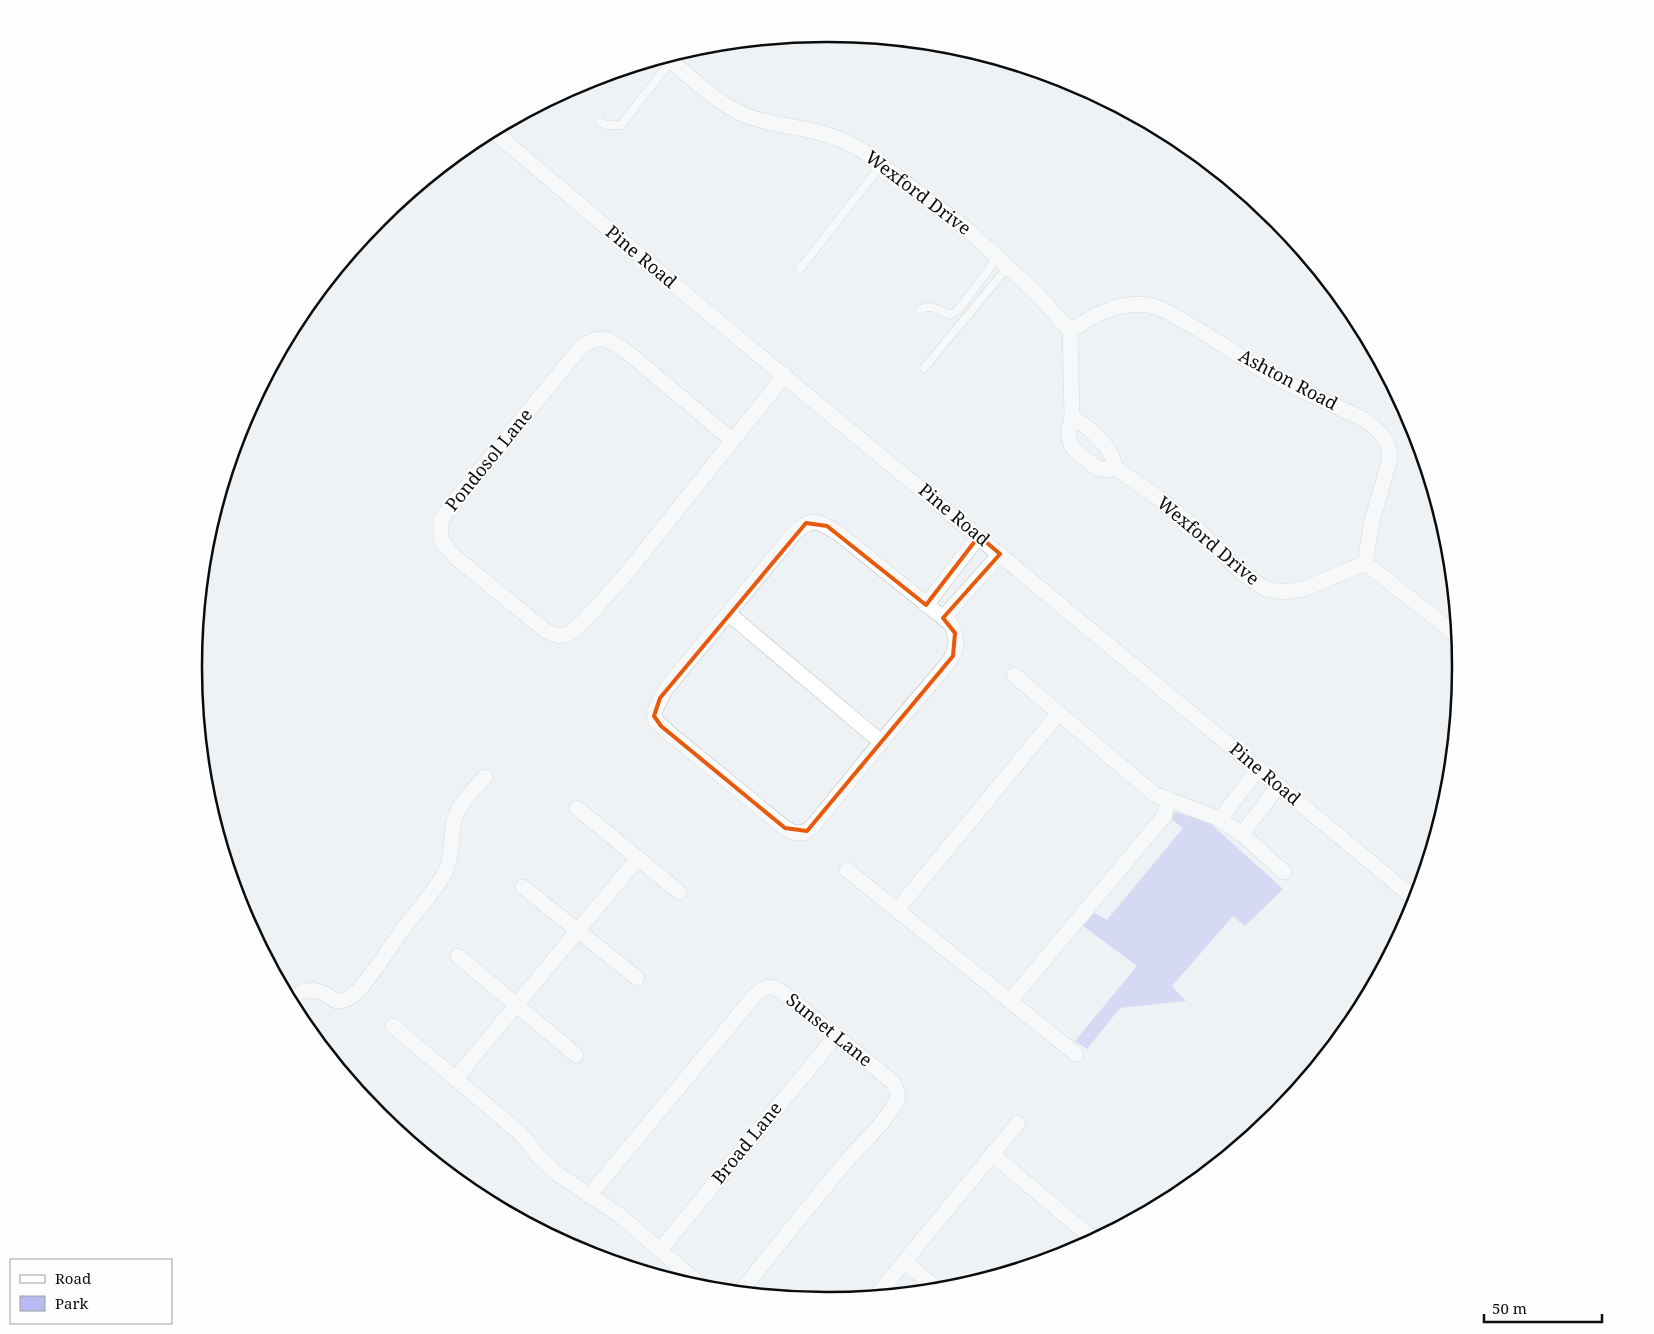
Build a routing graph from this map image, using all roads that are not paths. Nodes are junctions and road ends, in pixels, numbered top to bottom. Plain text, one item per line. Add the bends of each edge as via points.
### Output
1 (673, 62) edge
2 (665, 64) edge
3 (600, 122) dead end
4 (499, 136) edge
5 (882, 164) junction
6 (1003, 262) junction
7 (800, 269) dead end
8 (920, 310) dead end
9 (1070, 331) junction
10 (924, 368) dead end
11 (785, 375) junction
12 (1072, 417) junction
13 (732, 440) junction
14 (1115, 468) junction
15 (980, 536) junction
16 (1000, 554) junction
17 (1365, 563) junction
18 (926, 605) junction
19 (729, 614) junction
20 (943, 618) junction
21 (1450, 630) edge
22 (1014, 675) dead end
23 (1059, 713) junction
24 (881, 742) junction
25 (1259, 768) junction
26 (485, 778) dead end
27 (1279, 785) junction
28 (1168, 800) junction
29 (576, 808) dead end
30 (1220, 819) junction
31 (1242, 834) junction
32 (638, 858) junction
33 (847, 870) dead end
34 (1284, 872) dead end
35 (523, 887) dead end
36 (679, 892) dead end
37 (1409, 894) edge
38 (897, 910) junction
39 (578, 932) junction
40 (458, 956) dead end
41 (637, 978) dead end
42 (296, 994) edge
43 (1010, 1001) junction
44 (517, 1006) junction
45 (393, 1026) dead end
46 (835, 1037) junction
47 (1076, 1054) dead end
48 (576, 1055) dead end
49 (455, 1080) junction
50 (1018, 1123) dead end
51 (992, 1154) junction
52 (590, 1196) junction
53 (1087, 1235) edge
54 (660, 1250) junction
55 (905, 1262) junction
56 (691, 1276) edge
57 (930, 1283) edge
58 (745, 1286) edge
59 (883, 1289) edge

1 - 5 street, Wexford Drive via 725,104 748,117 845,141
2 - 3 lane via 621,125
4 - 11 street, Pine Road
5 - 6 street, Wexford Drive via 968,230
5 - 7 lane
6 - 8 lane via 954,313 950,315 931,306
6 - 9 street, Wexford Drive
6 - 10 lane
9 - 12 street, Wexford Drive
9 - 17 street, Ashton Road via 1117,307 1156,307 1204,332 1260,368 1374,426 1386,440 1390,458 1372,521
11 - 13 street, Pondosol Lane
11 - 15 street, Pine Road
12 - 14 street via 1104,444
12 - 14 street, Wexford Drive via 1068,433 1071,445 1097,468
13 - 13 street, Pondosol Lane via 621,579 586,620 569,634 560,636 546,631 455,557 441,540 441,521 449,508 581,347 590,341 606,339 620,347
14 - 17 street, Wexford Drive via 1163,501 1243,574 1266,589 1283,592 1304,589
15 - 16 street, Pine Road
15 - 18 street
16 - 20 street
16 - 25 street, Pine Road
17 - 21 street
18 - 19 street via 838,533 813,522 799,528
18 - 20 street
19 - 24 street
19 - 24 street via 655,706 654,716 668,732 785,828 797,832 807,831 819,820
20 - 24 street via 955,633 953,656
22 - 23 street
23 - 28 street via 1154,794
23 - 38 street
25 - 27 street, Pine Road
25 - 30 street
26 - 42 street via 471,792 454,820 449,859 439,881 358,991 339,1001 309,990
27 - 31 street
27 - 37 street, Pine Road
28 - 30 street
28 - 43 street via 1165,815
29 - 32 street
30 - 31 street
31 - 34 street
32 - 36 street
32 - 39 street
33 - 38 street
35 - 39 street
38 - 43 street
39 - 41 street
39 - 44 street
40 - 44 street
43 - 47 street
44 - 48 street
44 - 49 street
45 - 49 street
46 - 52 street, Sunset Lane via 775,987 762,989
46 - 54 street, Broad Lane
46 - 58 street, Sunset Lane via 894,1084 897,1100
49 - 52 street via 521,1134 546,1165
50 - 51 street
51 - 53 street
51 - 55 street
52 - 54 street via 618,1214
54 - 56 street
55 - 57 street
55 - 59 street

